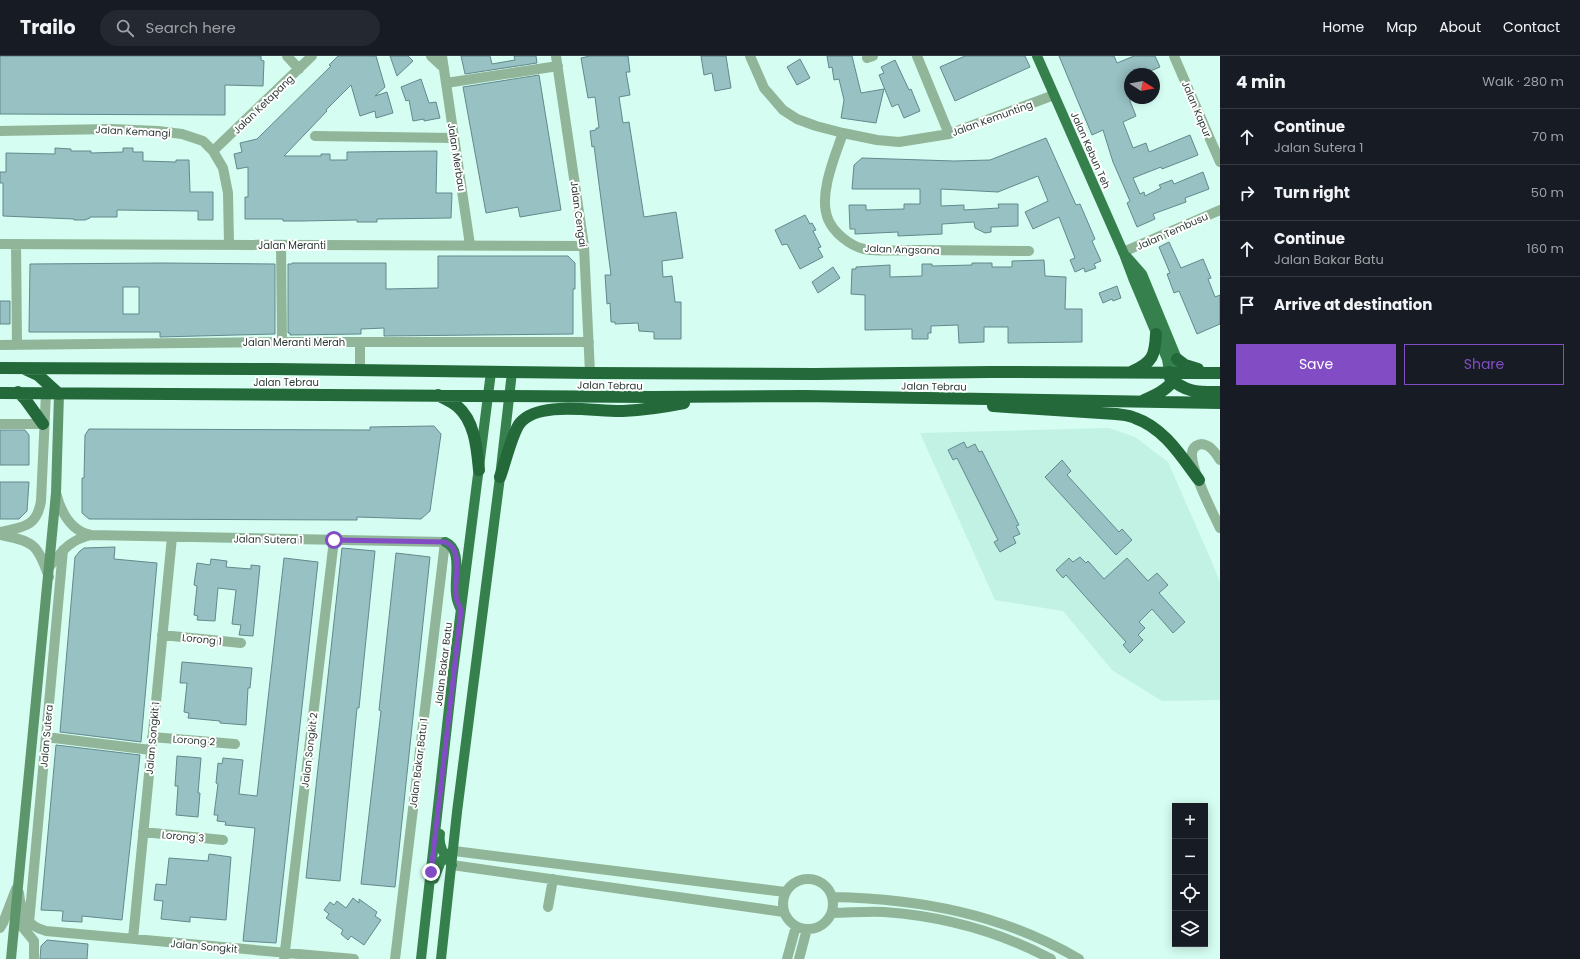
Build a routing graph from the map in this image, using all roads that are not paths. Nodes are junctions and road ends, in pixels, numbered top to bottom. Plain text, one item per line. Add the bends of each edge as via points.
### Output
1 (287, 56) edge
2 (312, 56) edge
3 (432, 56) edge
4 (442, 56) edge
5 (750, 56) edge
6 (916, 56) edge
7 (1037, 56) edge
8 (1174, 56) edge
9 (557, 61) edge
10 (444, 68) junction
11 (299, 69) junction
12 (446, 83) junction
13 (1054, 95) junction
14 (0, 131) edge
15 (843, 133) junction
16 (949, 134) junction
17 (315, 136) dead end
18 (454, 138) junction
19 (213, 151) junction
20 (1220, 162) edge
21 (1220, 210) edge
22 (0, 244) edge
23 (16, 244) junction
24 (229, 244) junction
25 (281, 244) junction
26 (470, 245) junction
27 (584, 246) junction
28 (1029, 251) dead end
29 (1124, 253) junction
30 (1156, 334) junction
31 (282, 342) junction
32 (360, 342) junction
33 (589, 342) junction
34 (17, 344) junction
35 (0, 345) edge
36 (1178, 360) junction
37 (0, 368) edge
38 (20, 368) junction
39 (75, 368) junction
40 (360, 369) junction
41 (491, 372) junction
42 (512, 372) junction
43 (1132, 372) junction
44 (1207, 372) junction
45 (590, 373) junction
46 (1220, 373) edge
47 (1173, 375) junction
48 (52, 391) junction
49 (18, 392) junction
50 (1220, 392) edge
51 (0, 393) edge
52 (438, 395) junction
53 (510, 395) junction
54 (488, 396) junction
55 (712, 396) junction
56 (938, 398) junction
57 (1140, 402) junction
58 (1220, 403) edge
59 (0, 424) edge
60 (43, 424) junction
61 (1220, 460) edge
62 (479, 470) junction
63 (500, 478) junction
64 (1199, 480) junction
65 (56, 493) junction
66 (1220, 528) edge
67 (0, 533) edge
68 (91, 535) junction
69 (172, 537) junction
70 (334, 540) junction
71 (445, 542) junction
72 (63, 550) junction
73 (50, 566) junction
74 (49, 577) junction
75 (461, 610) junction
76 (162, 635) junction
77 (241, 643) dead end
78 (454, 672) junction
79 (46, 737) junction
80 (152, 737) junction
81 (235, 744) dead end
82 (151, 750) junction
83 (143, 832) junction
84 (223, 840) dead end
85 (449, 854) junction
86 (452, 865) junction
87 (553, 879) junction
88 (18, 881) junction
89 (786, 892) junction
90 (833, 897) junction
91 (548, 907) dead end
92 (784, 912) junction
93 (832, 913) junction
94 (15, 918) junction
95 (29, 923) junction
96 (796, 926) junction
97 (0, 928) edge
98 (807, 929) junction
99 (53, 932) junction
100 (133, 939) junction
101 (35, 944) junction
102 (284, 956) edge
103 (11, 959) edge
104 (34, 959) edge
105 (354, 959) edge
106 (395, 959) edge
107 (421, 959) edge
108 (424, 959) edge
109 (441, 959) edge
110 (787, 959) edge
111 (799, 959) edge
112 (1051, 959) edge
113 (1080, 959) edge

1 - 11 street
2 - 11 street, Jalan Ketapang
3 - 10 street
4 - 10 street, Jalan Merbau
5 - 15 street, Jalan Kemunting via 764,88 783,110 797,119
6 - 16 street
7 - 13 main road, Jalan Kebun Teh
8 - 20 street, Jalan Kapur
9 - 12 street
9 - 27 street, Jalan Cengai
10 - 12 street, Jalan Merbau
11 - 19 street, Jalan Ketapang
12 - 18 street, Jalan Merbau
13 - 16 street, Jalan Kemunting
13 - 29 main road, Jalan Kebun Teh
14 - 19 street, Jalan Kemangi via 158,131 182,134 203,141
15 - 16 street, Jalan Kemunting via 899,142
15 - 28 street, Jalan Angsana via 829,176 825,198 828,218 835,231 848,241 864,249
17 - 18 street
18 - 26 street, Jalan Merbau
19 - 24 street, Jalan Kemangi via 223,168 228,194
21 - 29 street, Jalan Tembusu
22 - 23 street, Jalan Meranti
23 - 24 street, Jalan Meranti
23 - 34 street
24 - 25 street, Jalan Meranti
25 - 26 street, Jalan Meranti
25 - 31 street
26 - 27 street, Jalan Meranti
27 - 33 street, Jalan Cengai
29 - 30 main road, Jalan Kebun Teh
29 - 36 main road, Jalan Kebun Teh via 1142,274
30 - 43 highway via 1154,354 1150,361
30 - 47 main road, Jalan Kebun Teh
31 - 32 street, Jalan Meranti Merah
31 - 34 street, Jalan Meranti Merah
32 - 33 street, Jalan Meranti Merah
32 - 40 street
33 - 45 street, Jalan Cengai
34 - 35 street, Jalan Meranti Merah
36 - 44 highway
36 - 47 main road, Jalan Kebun Teh
37 - 38 highway, Jalan Tebrau
38 - 39 highway, Jalan Tebrau
38 - 48 highway via 33,372
39 - 40 highway, Jalan Tebrau
39 - 48 highway via 59,376
40 - 41 highway, Jalan Tebrau
41 - 42 highway, Jalan Tebrau
41 - 54 main road, Jalan Bakar Batu
42 - 45 highway, Jalan Tebrau
42 - 53 main road
43 - 45 highway, Jalan Tebrau
43 - 47 highway, Jalan Tebrau
44 - 46 highway, Jalan Tebrau
44 - 47 highway, Jalan Tebrau
47 - 50 highway via 1184,388 1196,392
47 - 57 highway via 1167,388 1154,397
48 - 49 highway, Jalan Tebrau
48 - 52 highway, Jalan Tebrau
48 - 60 street, Jalan Sutera
48 - 65 street, Jalan Sutera
49 - 51 highway, Jalan Tebrau
49 - 60 highway
52 - 54 highway, Jalan Tebrau
52 - 62 highway via 458,407 469,422
53 - 54 highway, Jalan Tebrau
53 - 55 highway, Jalan Tebrau
53 - 63 main road
54 - 62 main road, Jalan Bakar Batu
55 - 56 highway, Jalan Tebrau
55 - 63 highway via 644,409 557,409 530,415 519,424
56 - 57 highway, Jalan Tebrau
56 - 64 highway via 991,406 1134,417 1170,442
57 - 58 highway, Jalan Tebrau
59 - 60 street
60 - 67 street, Jalan Sutera via 41,501 37,516 29,525
61 - 64 street via 1208,446 1195,446 1192,457
62 - 75 main road, Jalan Bakar Batu
63 - 85 main road via 458,804
64 - 66 street
65 - 68 street, Jalan Sutera 1 via 70,523 76,530
65 - 73 street, Jalan Sutera
67 - 74 street, Jalan Sutera via 34,546
68 - 69 street, Jalan Sutera 1
68 - 72 street, Jalan Sutera 1 via 76,540
69 - 70 street, Jalan Sutera 1
69 - 76 street, Jalan Songkit 1
70 - 71 street, Jalan Sutera 1
70 - 102 street, Jalan Songkit 2
71 - 75 main road via 454,549 456,557 456,595
71 - 106 street, Jalan Bakar Batu 1
72 - 73 street, Jalan Sutera 1
72 - 79 street, Jalan Sutera
73 - 74 street, Jalan Sutera
74 - 88 street, Jalan Sutera
75 - 78 main road, Jalan Bakar Batu
76 - 77 street, Lorong 1
76 - 80 street, Jalan Songkit 1
78 - 85 main road via 439,838 440,846
78 - 107 main road, Jalan Bakar Batu
79 - 82 street
79 - 95 street, Jalan Sutera
80 - 81 street, Lorong 2
80 - 82 street, Jalan Songkit 1
82 - 83 street, Jalan Songkit 1
83 - 84 street, Lorong 3
83 - 100 street, Jalan Songkit 1
85 - 86 main road
85 - 89 street
85 - 108 main road via 438,867 433,884
86 - 87 street
86 - 109 main road
87 - 91 street
87 - 92 street
88 - 94 street, Jalan Sutera
88 - 95 street via 22,913
88 - 97 street
89 - 90 street via 798,880 807,878 823,883
89 - 92 street
90 - 93 street
90 - 113 street via 894,900 955,910 1033,936
92 - 96 street
93 - 98 street via 822,925
93 - 112 street via 884,912 935,919 986,931
94 - 101 street
94 - 103 street, Jalan Sutera
95 - 99 street, Jalan Songkit via 41,930
96 - 98 street
96 - 110 street
98 - 111 street
99 - 100 street, Jalan Songkit
99 - 101 street via 42,936
100 - 102 street, Jalan Songkit
101 - 104 street
102 - 105 street, Jalan Songkit

